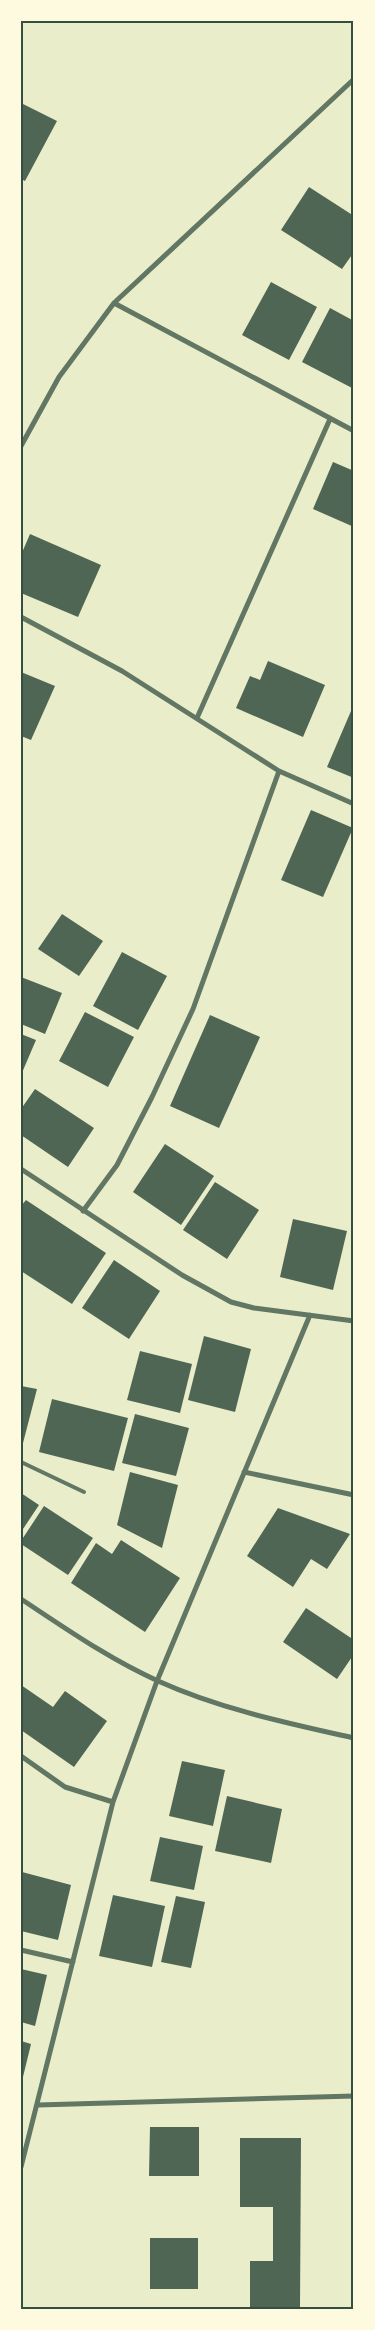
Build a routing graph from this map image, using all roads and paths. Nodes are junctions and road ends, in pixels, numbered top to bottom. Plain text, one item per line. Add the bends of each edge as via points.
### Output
1 (354, 79) edge
2 (114, 303) junction
3 (330, 419) junction
4 (354, 431) edge
5 (21, 446) edge
6 (21, 617) edge
7 (197, 718) junction
8 (279, 771) junction
9 (354, 804) edge
10 (21, 1169) edge
11 (83, 1211) junction
12 (310, 1316) junction
13 (354, 1321) edge
14 (21, 1462) edge
15 (244, 1472) junction
16 (84, 1492) dead end
17 (354, 1495) edge
18 (21, 1599) edge
19 (157, 1681) junction
20 (354, 1738) edge
21 (21, 1756) edge
22 (114, 1802) junction
23 (21, 1950) edge
24 (73, 1962) junction
25 (354, 2096) edge
26 (38, 2105) junction
27 (21, 2167) edge

1 - 2 street
2 - 3 street
2 - 5 street via 59,377
3 - 4 street
3 - 7 street
6 - 7 street via 122,671
7 - 8 street
8 - 9 street
8 - 11 street via 193,1009 117,1165
10 - 11 street
11 - 12 street via 182,1275 231,1302
12 - 13 street
12 - 15 street
14 - 16 lane
15 - 17 street
15 - 19 street
18 - 19 street
19 - 20 street via 208,1701 272,1720
19 - 22 street
21 - 22 street via 65,1787
22 - 24 street
23 - 24 street
24 - 26 street
25 - 26 street
26 - 27 street

